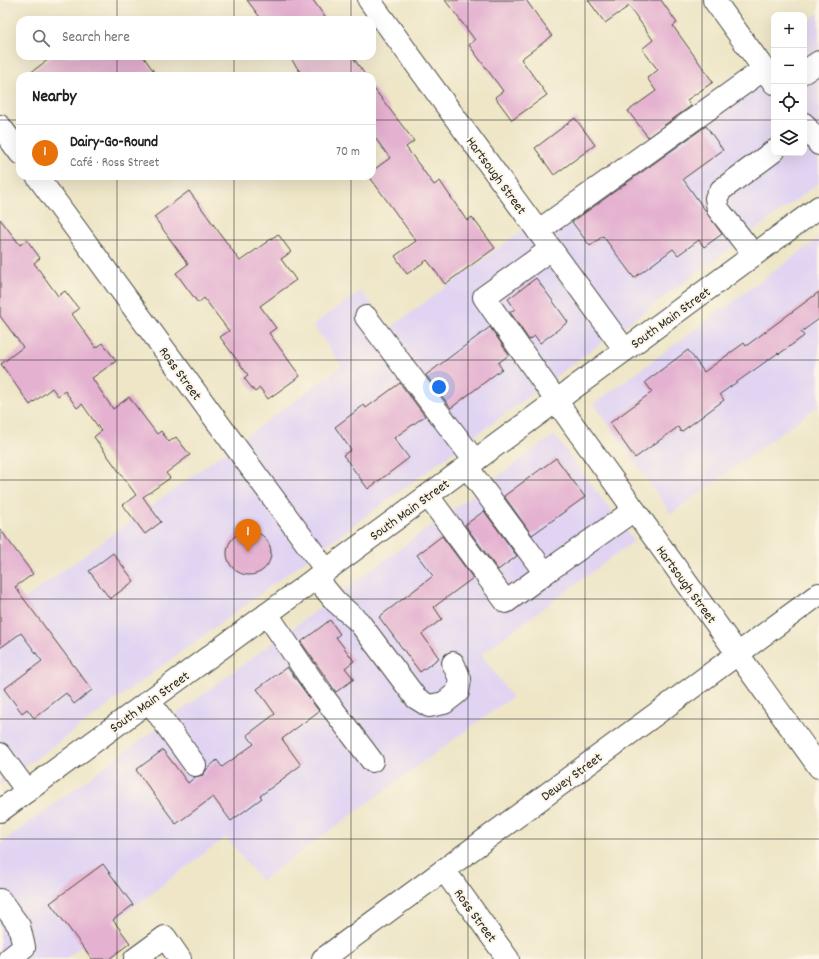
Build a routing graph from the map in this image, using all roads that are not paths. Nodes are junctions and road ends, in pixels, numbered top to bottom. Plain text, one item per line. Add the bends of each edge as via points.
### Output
1 (369, 0) edge
2 (714, 0) edge
3 (819, 62) edge
4 (807, 70) edge
5 (769, 76) edge
6 (0, 126) edge
7 (16, 148) edge
8 (771, 153) edge
9 (40, 180) edge
10 (819, 207) edge
11 (538, 231) junction
12 (551, 249) junction
13 (754, 255) junction
14 (366, 317) dead end
15 (625, 350) junction
16 (556, 401) junction
17 (471, 464) junction
18 (428, 496) junction
19 (634, 510) junction
20 (545, 573) junction
21 (321, 574) junction
22 (819, 594) edge
23 (267, 614) junction
24 (738, 654) junction
25 (453, 663) dead end
26 (149, 700) junction
27 (0, 754) edge
28 (372, 761) dead end
29 (196, 765) dead end
30 (819, 767) edge
31 (27, 791) junction
32 (0, 811) edge
33 (444, 870) junction
34 (0, 900) edge
35 (16, 953) edge
36 (134, 959) edge
37 (180, 959) edge
38 (323, 959) edge
39 (508, 959) edge

1 - 11 street, Hartsough Street
2 - 5 street
3 - 4 street
5 - 11 street
6 - 7 street
8 - 13 street via 721,190 716,198 718,209
9 - 21 street, Ross Street
10 - 13 street, South Main Street
11 - 12 street, Hartsough Street
12 - 15 street, Hartsough Street
12 - 16 street, Hartsough Street via 484,297
13 - 15 street, South Main Street
14 - 17 street
15 - 16 street, South Main Street
16 - 17 street, South Main Street
16 - 19 street, Hartsough Street
17 - 18 street, South Main Street
17 - 20 street
18 - 20 street via 506,602
18 - 21 street, South Main Street
19 - 20 street
19 - 24 street, Hartsough Street
21 - 23 street, South Main Street
21 - 25 street, Ross Street via 336,602 359,622 416,698 429,706 444,703 458,692 460,679
22 - 24 street, Dewey Street
23 - 26 street, South Main Street
23 - 28 street via 317,688
24 - 30 street, Hartsough Street
24 - 33 street, Dewey Street
26 - 29 street
26 - 31 street, South Main Street
27 - 31 street
31 - 32 street, South Main Street
33 - 38 street, Dewey Street
33 - 39 street, Ross Street
34 - 35 street via 19,926
36 - 37 street via 165,937

